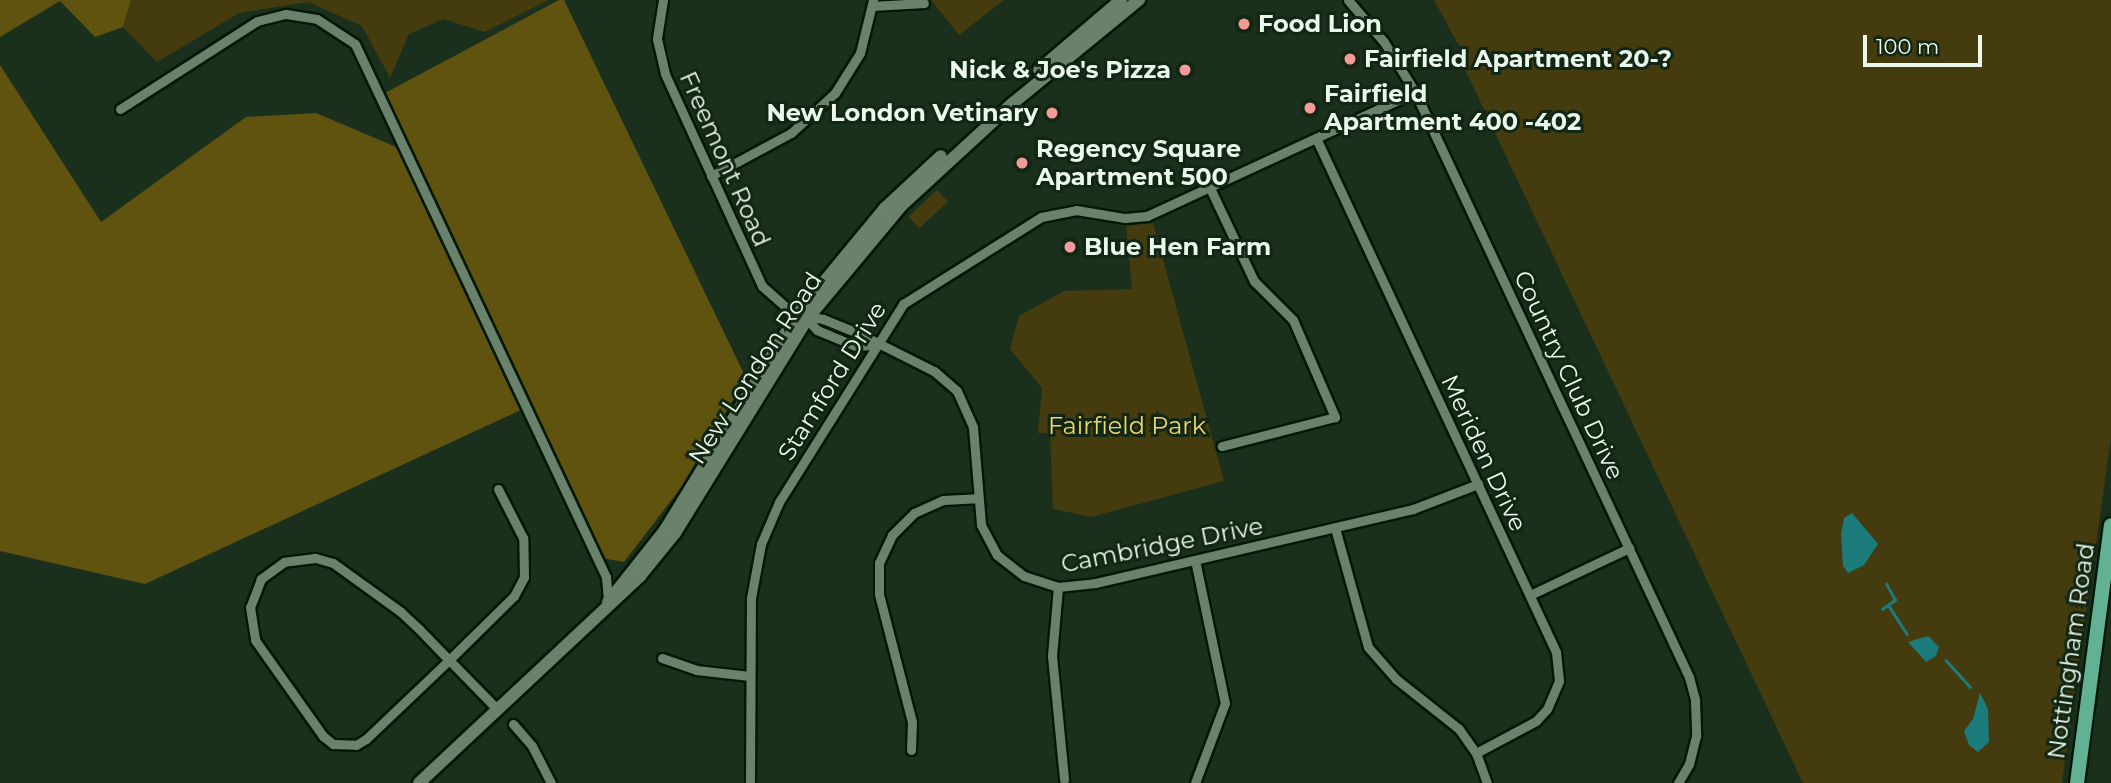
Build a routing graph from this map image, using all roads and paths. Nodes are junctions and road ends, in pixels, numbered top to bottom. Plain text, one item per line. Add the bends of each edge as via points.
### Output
1 (663, 0) edge
2 (1121, 0) edge
3 (1139, 0) edge
4 (1348, 0) edge
5 (872, 3) edge
6 (924, 3) dead end
7 (1415, 92) junction
8 (120, 109) dead end
9 (1316, 138) junction
10 (711, 176) junction
11 (1210, 188) junction
12 (802, 317) junction
13 (874, 345) junction
14 (1222, 446) dead end
15 (1478, 484) junction
16 (498, 489) dead end
17 (976, 498) junction
18 (2111, 525) edge
19 (1335, 528) junction
20 (1629, 548) junction
21 (1195, 559) junction
22 (1058, 587) junction
23 (1530, 595) junction
24 (608, 602) junction
25 (662, 657) dead end
26 (449, 660) junction
27 (750, 676) junction
28 (497, 709) junction
29 (513, 724) dead end
30 (911, 750) dead end
31 (1476, 753) junction
32 (1064, 779) dead end
33 (419, 783) edge
34 (551, 783) edge
35 (750, 783) edge
36 (1195, 783) edge
37 (1487, 783) edge
38 (1678, 783) edge
39 (2077, 783) edge

1 - 10 street, Freemont Road via 657,27 661,61
2 - 12 main road, New London Road via 899,194
3 - 12 main road, New London Road via 947,160
4 - 7 street, Country Club Drive via 1384,42
5 - 6 street
5 - 10 street via 860,53 835,93 791,133
7 - 9 street, Stamford Drive
7 - 20 street, Country Club Drive
8 - 24 street via 257,21 286,14 317,19 355,44 606,578
9 - 11 street, Stamford Drive
9 - 15 street, Meriden Drive
10 - 12 street, Freemont Road via 762,286
11 - 13 street, Stamford Drive via 1137,218 1076,210 1035,220 910,296
11 - 14 street via 1254,281 1293,320 1335,417
12 - 13 street, Cambridge Drive via 823,319
12 - 24 main road, New London Road via 675,533 622,595
13 - 17 street, Cambridge Drive via 934,371 957,391 973,427
13 - 27 street, Stamford Drive via 767,527 752,581
15 - 19 street, Cambridge Drive via 1427,505
15 - 23 street, Meriden Drive
16 - 26 street via 523,538 524,577 514,596
17 - 22 street, Cambridge Drive via 981,524 998,555 1024,576
17 - 30 street via 943,500 914,513 892,535 879,563 878,594 912,722
18 - 39 main road, Nottingham Road
19 - 21 street, Cambridge Drive
19 - 31 street via 1368,647 1390,674 1459,729
20 - 23 street
20 - 38 street, Country Club Drive via 1684,664 1695,700 1695,746
21 - 22 street, Cambridge Drive
21 - 36 street via 1225,703
22 - 32 street via 1052,656
23 - 31 street, Meriden Drive via 1556,652 1557,692 1536,721
24 - 28 main road, New London Road
25 - 27 street via 696,670
26 - 26 street via 401,612 333,563 315,558 284,562 261,579 252,593 250,621 255,640 333,744 366,739
26 - 28 street
27 - 35 street, Stamford Drive
28 - 33 main road, New London Road
29 - 34 street via 532,746
31 - 37 street

